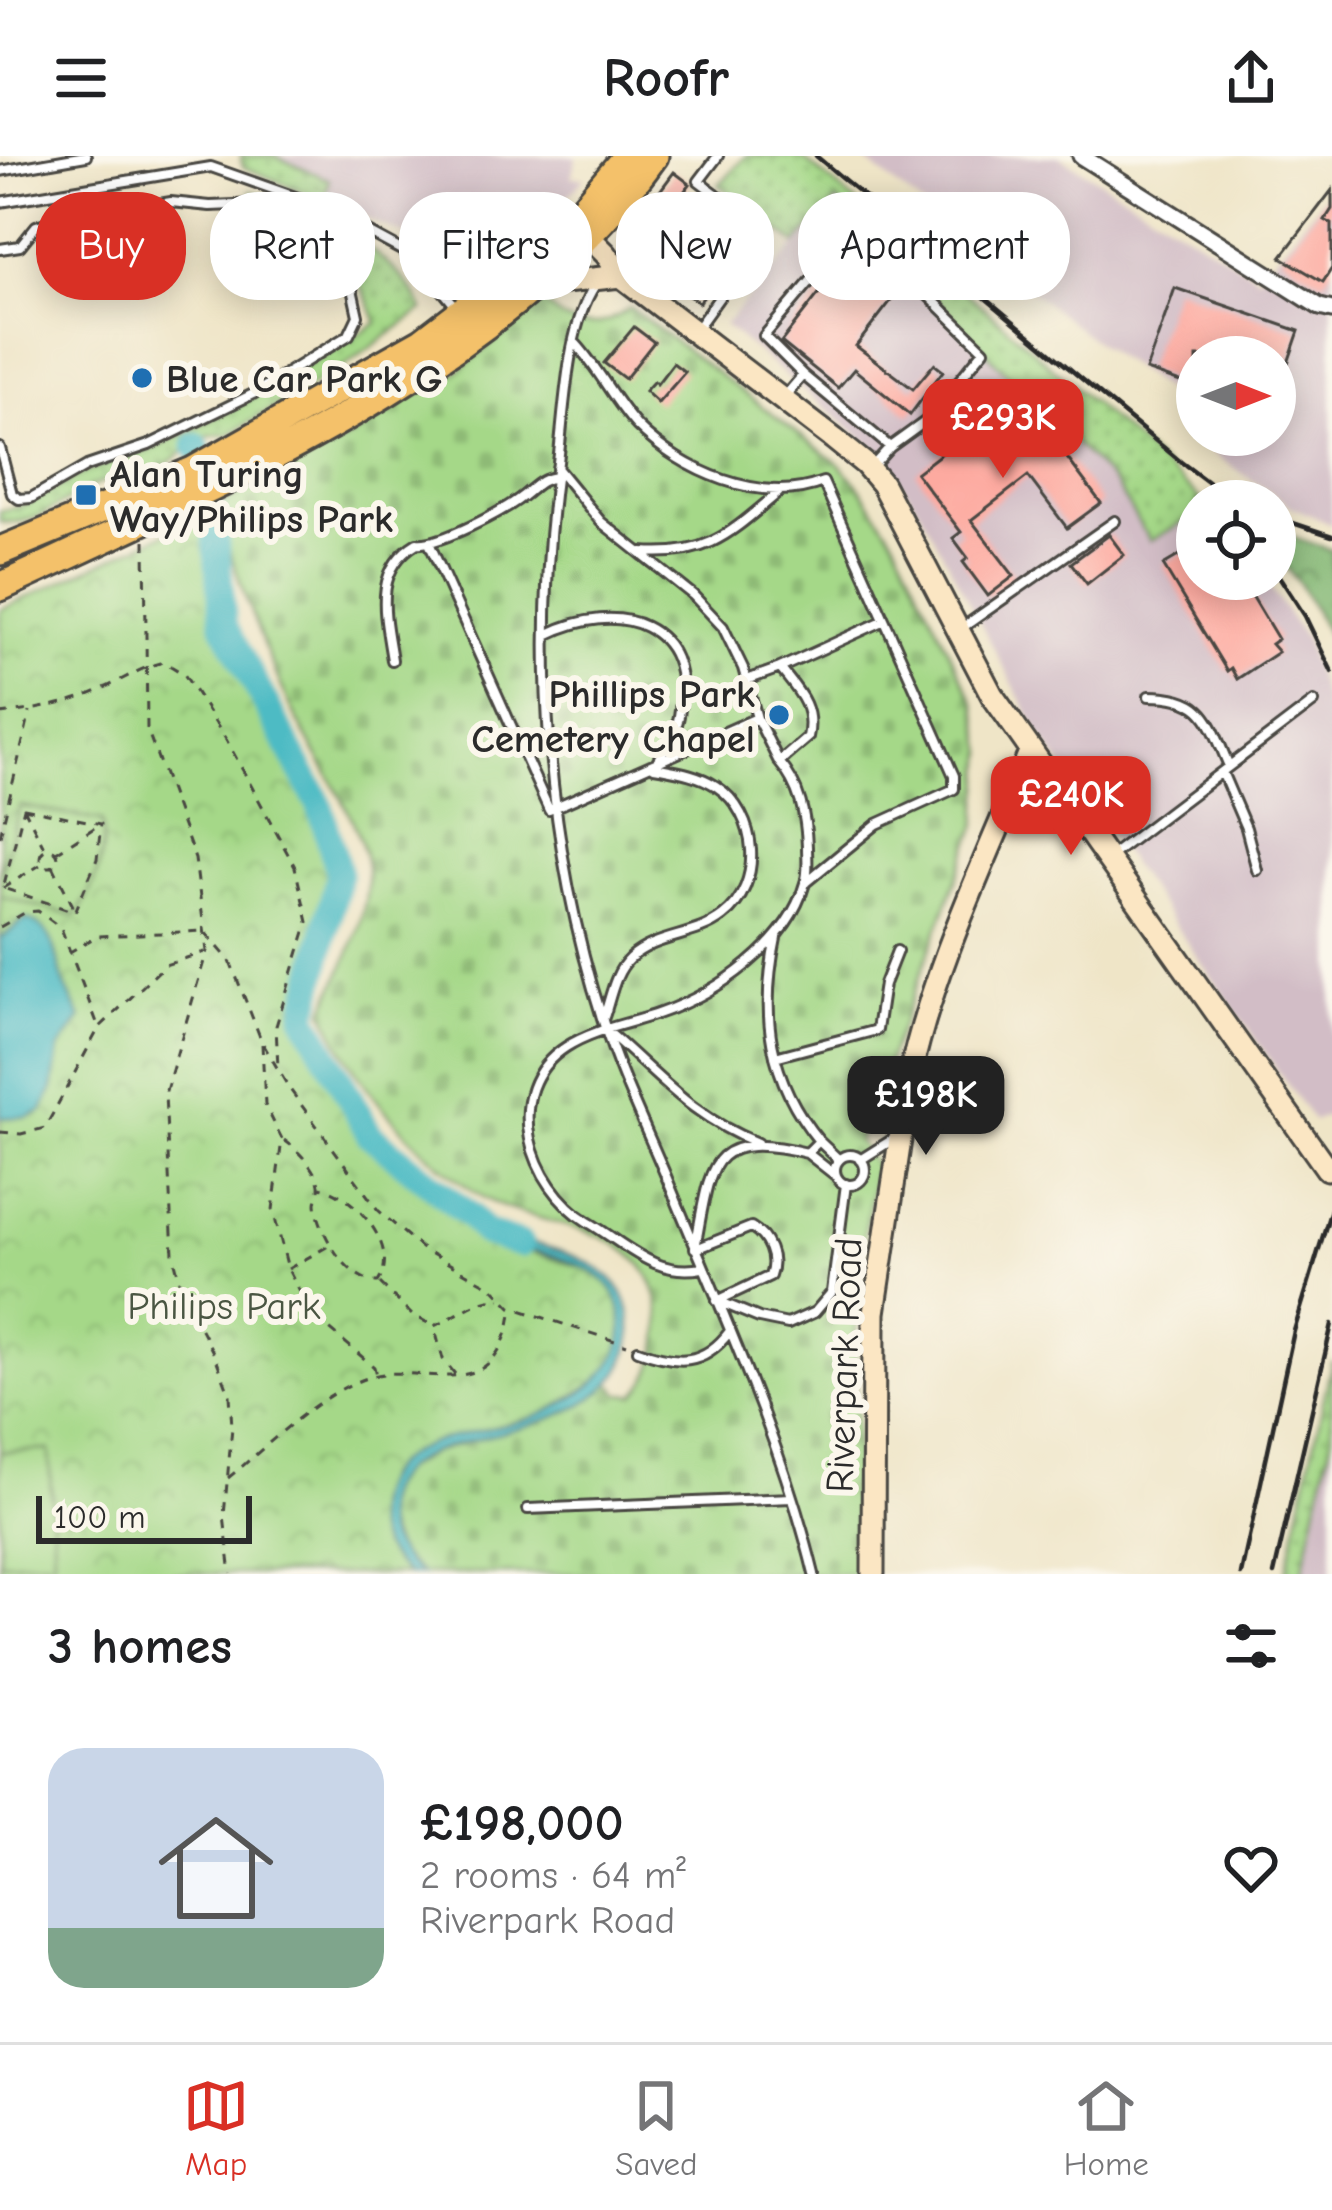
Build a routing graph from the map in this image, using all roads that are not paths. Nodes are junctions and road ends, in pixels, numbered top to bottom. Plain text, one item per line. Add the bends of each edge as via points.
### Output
1 (86, 156) edge
2 (627, 156) edge
3 (654, 156) edge
4 (718, 156) edge
5 (1081, 156) edge
6 (1121, 156) edge
7 (0, 171) edge
8 (1108, 173) junction
9 (714, 192) edge
10 (0, 202) edge
11 (592, 210) edge
12 (592, 220) edge
13 (0, 249) edge
14 (592, 258) edge
15 (610, 278) junction
16 (592, 280) edge
17 (482, 300) edge
18 (516, 300) edge
19 (717, 300) edge
20 (1332, 310) edge
21 (461, 314) junction
22 (694, 331) junction
23 (575, 343) junction
24 (803, 375) junction
25 (626, 385) dead end
26 (614, 395) junction
27 (781, 400) junction
28 (890, 447) junction
29 (0, 448) edge
30 (870, 469) junction
31 (557, 473) junction
32 (778, 493) junction
33 (1115, 521) dead end
34 (430, 545) junction
35 (6, 546) edge
36 (640, 552) junction
37 (0, 587) edge
38 (884, 621) junction
39 (957, 631) junction
40 (546, 635) junction
41 (392, 660) dead end
42 (780, 668) junction
43 (747, 680) junction
44 (1149, 696) dead end
45 (1314, 702) dead end
46 (757, 718) junction
47 (1030, 752) junction
48 (779, 762) junction
49 (654, 767) junction
50 (1226, 769) junction
51 (556, 810) junction
52 (1107, 859) junction
53 (1257, 869) dead end
54 (806, 882) junction
55 (777, 937) junction
56 (897, 951) dead end
57 (604, 1025) junction
58 (775, 1057) junction
59 (901, 1134) junction
60 (820, 1141) junction
61 (757, 1143) junction
62 (807, 1153) junction
63 (839, 1160) junction
64 (860, 1160) junction
65 (1327, 1169) dead end
66 (836, 1176) junction
67 (846, 1184) junction
68 (695, 1250) junction
69 (702, 1268) junction
70 (717, 1300) junction
71 (730, 1331) junction
72 (633, 1348) road end
73 (792, 1498) junction
74 (527, 1509) dead end
75 (814, 1574) edge
76 (873, 1574) edge

1 - 7 lane
2 - 11 highway
3 - 12 highway
4 - 9 lane via 699,181
5 - 8 street
6 - 8 street
8 - 20 street
10 - 21 lane via 211,166 318,205 416,258
13 - 29 lane via 20,246 49,222 171,202 260,204 326,245 349,275 358,316 350,335 253,394 31,497 12,494
14 - 15 street
15 - 16 street
15 - 22 street
15 - 23 lane via 585,300
17 - 21 highway
18 - 37 highway via 255,466
19 - 22 lane
21 - 35 highway via 244,445
22 - 27 street
23 - 26 lane
23 - 31 lane
24 - 27 lane
24 - 28 lane
24 - 28 lane via 764,336 857,226 984,350 926,421
25 - 26 lane
26 - 32 lane via 645,433 697,469
27 - 30 street
28 - 30 lane
30 - 39 street
31 - 34 lane
31 - 36 lane
31 - 40 lane
32 - 36 lane via 704,548
32 - 38 lane via 823,482
33 - 39 lane
34 - 41 lane via 408,548 385,580
34 - 51 lane via 540,793
36 - 43 lane via 723,627
38 - 42 lane
38 - 54 lane via 956,784 877,824
39 - 47 street
40 - 49 lane via 585,618 622,618 639,621 668,646 682,690 679,722
40 - 51 lane
42 - 43 lane
42 - 48 lane via 802,694 811,727
43 - 46 lane
44 - 50 lane via 1196,704
45 - 50 lane
46 - 48 lane
46 - 49 lane
47 - 52 street
47 - 59 street, Riverpark Road via 916,1046
48 - 54 lane via 803,813
49 - 51 lane
49 - 57 lane via 725,793 748,830 751,864 744,894 724,916 624,963
50 - 52 lane
50 - 53 lane
51 - 57 lane
52 - 65 street
54 - 55 lane
55 - 57 lane via 700,995
55 - 58 lane via 767,982
56 - 58 lane via 877,1030
57 - 61 lane via 686,1105
57 - 68 lane
57 - 69 lane via 553,1057 533,1090 533,1157 581,1218 652,1264
58 - 60 lane
59 - 64 lane
59 - 76 street, Riverpark Road via 874,1313
60 - 62 lane
60 - 63 lane
61 - 62 lane
61 - 68 lane via 710,1172
62 - 66 lane
63 - 64 lane
63 - 66 lane
64 - 67 lane via 862,1178
66 - 67 lane
67 - 70 lane via 826,1303 788,1324
68 - 69 lane
68 - 70 lane via 751,1227 771,1253 770,1276
69 - 70 lane
70 - 71 lane
71 - 72 lane via 686,1362
71 - 73 lane
73 - 74 lane
73 - 75 lane

